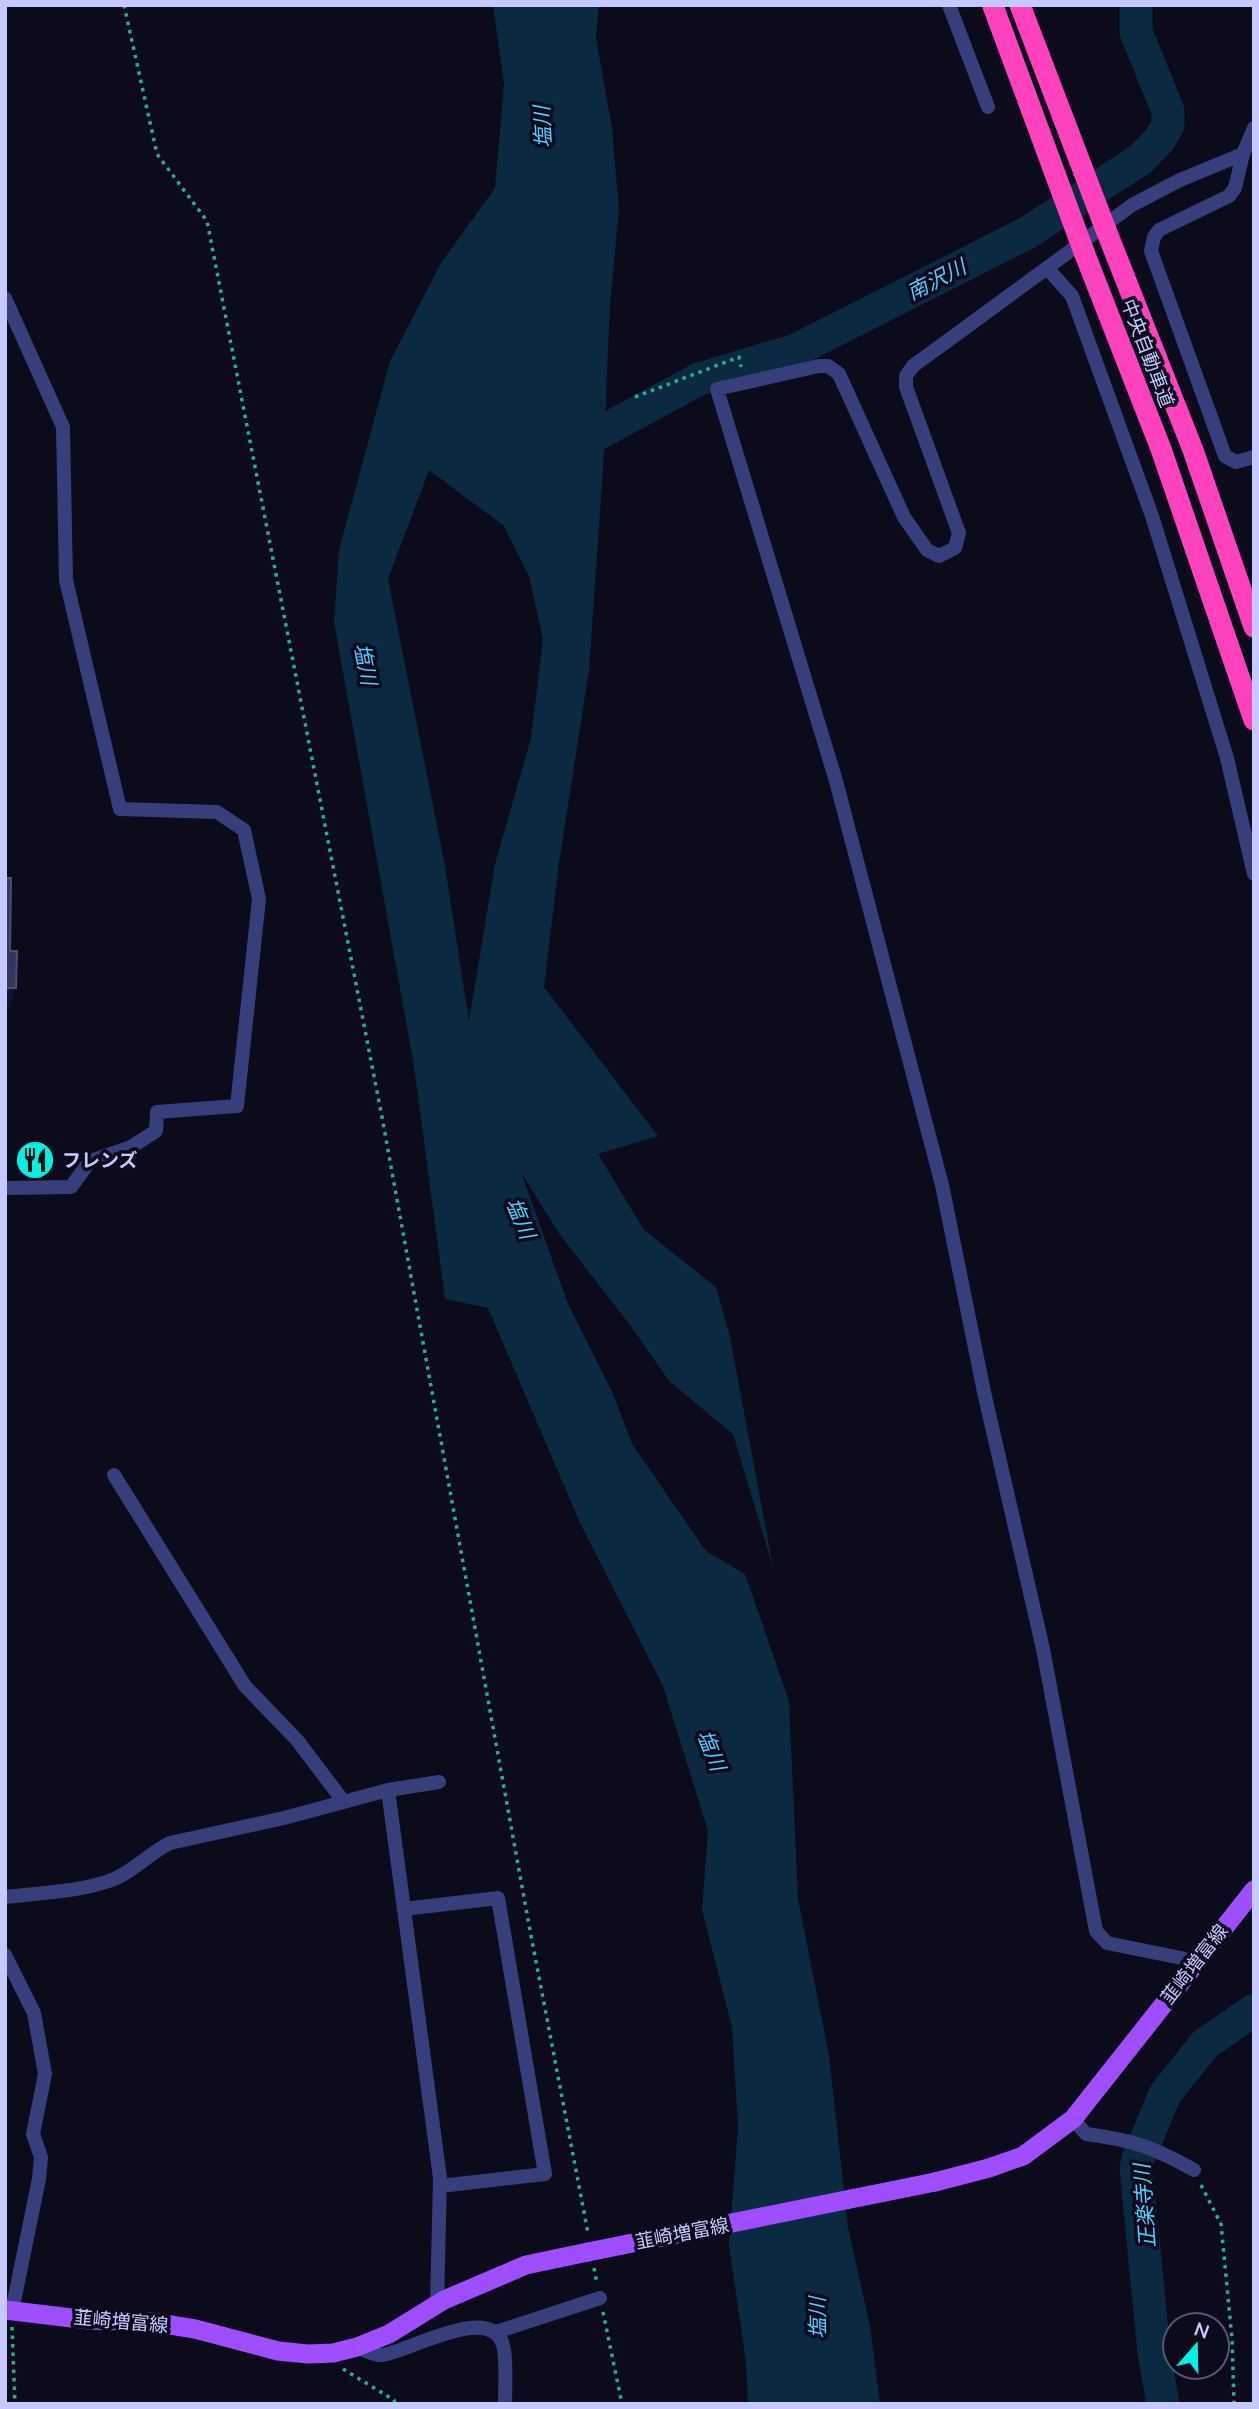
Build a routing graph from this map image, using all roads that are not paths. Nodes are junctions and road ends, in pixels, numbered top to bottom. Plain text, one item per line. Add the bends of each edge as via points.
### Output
1 (949, 5) edge
2 (1020, 5) edge
3 (992, 6) edge
4 (988, 107) dead end
5 (1254, 128) edge
6 (1242, 154) junction
7 (1047, 268) junction
8 (5, 298) edge
9 (1254, 457) edge
10 (1254, 626) edge
11 (1254, 720) edge
12 (1254, 874) edge
13 (5, 1188) edge
14 (114, 1475) dead end
15 (439, 1783) dead end
16 (388, 1790) junction
17 (344, 1802) junction
18 (1254, 1889) edge
19 (5, 1897) edge
20 (404, 1909) junction
21 (5, 1955) edge
22 (1196, 1961) junction
23 (1073, 2119) junction
24 (1194, 2170) road end
25 (440, 2186) junction
26 (600, 2298) road end
27 (437, 2305) junction
28 (9, 2311) edge
29 (496, 2332) junction
30 (357, 2347) junction
31 (505, 2404) edge

1 - 4 street
2 - 10 highway, 中央自動車道, bridge via 1192,450
3 - 11 highway, 中央自動車道, bridge via 1161,449
5 - 6 street
6 - 7 street via 1132,205
6 - 9 street via 1229,196 1159,230 1151,251 1225,456 1236,462
7 - 12 street via 1072,296 1152,516 1227,758
7 - 22 street via 913,366 906,376 958,533 955,548 939,556 927,550 904,517 839,374 819,366 717,389 836,781 942,1185 1043,1649 1096,1931 1107,1943
8 - 13 street via 63,426 66,580 120,809 217,813 244,830 259,899 237,1106 158,1112 156,1131 131,1147 90,1161 71,1187
14 - 17 street via 246,1686 297,1740
15 - 16 street
16 - 17 street
16 - 20 street
17 - 19 street via 170,1843 108,1881
18 - 22 main road, 韮崎増富線
20 - 25 street
20 - 25 street via 498,1898 545,2175
21 - 28 street via 34,2013 45,2074 33,2134 41,2157 38,2179
22 - 23 main road, 韮崎増富線
23 - 24 street via 1086,2134 1156,2149
23 - 27 main road, 韮崎増富線, bridge via 1023,2156 935,2182 526,2265
25 - 27 street
26 - 29 street
27 - 30 main road, 韮崎増富線
28 - 30 main road, 韮崎増富線 via 152,2322 278,2351 317,2354
29 - 30 street via 479,2326 459,2329 378,2356
29 - 31 street via 503,2344

